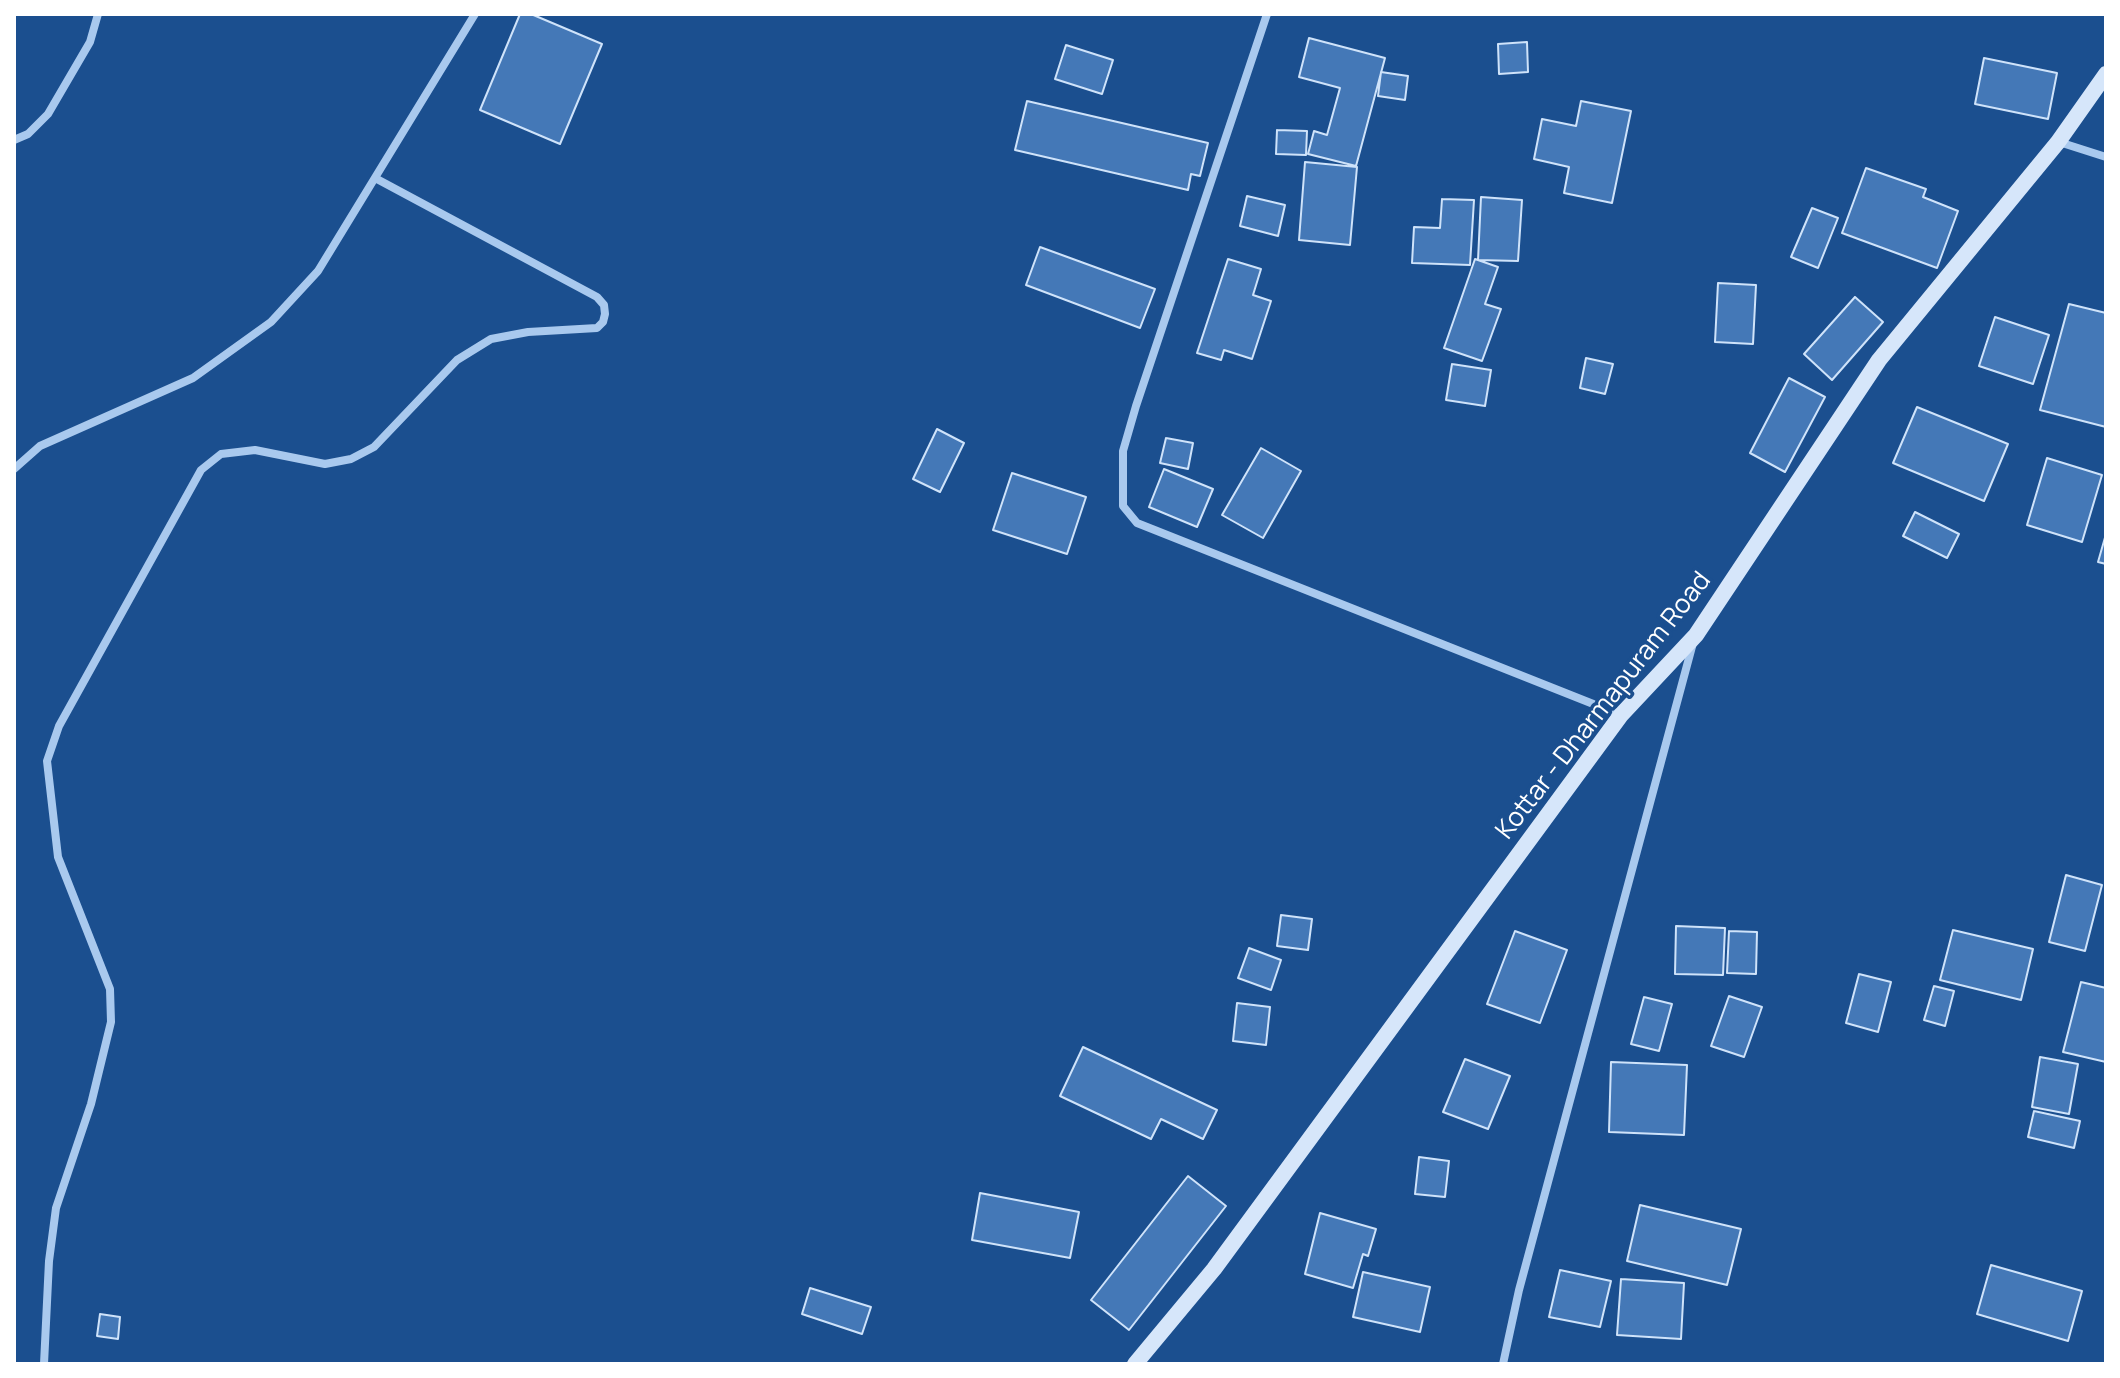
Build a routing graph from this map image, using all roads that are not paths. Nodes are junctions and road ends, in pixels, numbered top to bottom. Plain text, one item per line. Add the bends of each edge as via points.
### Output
1 (98, 14) edge
2 (475, 14) edge
3 (1267, 14) edge
4 (2106, 74) edge
5 (14, 140) edge
6 (2058, 142) junction
7 (2106, 157) edge
8 (375, 178) junction
9 (14, 469) edge
10 (1696, 635) junction
11 (1621, 715) junction
12 (44, 1364) edge
13 (1135, 1364) edge
14 (1503, 1364) edge

1 - 5 street via 90,42 48,114
2 - 8 street
3 - 11 street via 1127,436 1123,506 1137,523
4 - 6 main road, Kottar - Dharmapuram Road
6 - 7 street
6 - 10 main road, Kottar - Dharmapuram Road via 1879,360
8 - 9 street via 318,271 271,322 193,378 40,446
8 - 12 street via 597,297 604,305 603,322 585,330 491,339 457,360 374,447 351,459 325,464 255,450 221,454 201,470 59,726 47,761 58,857 110,989 111,1022 91,1104 56,1208
10 - 11 main road, Kottar - Dharmapuram Road
10 - 14 street
11 - 13 main road, Kottar - Dharmapuram Road via 1224,1256

